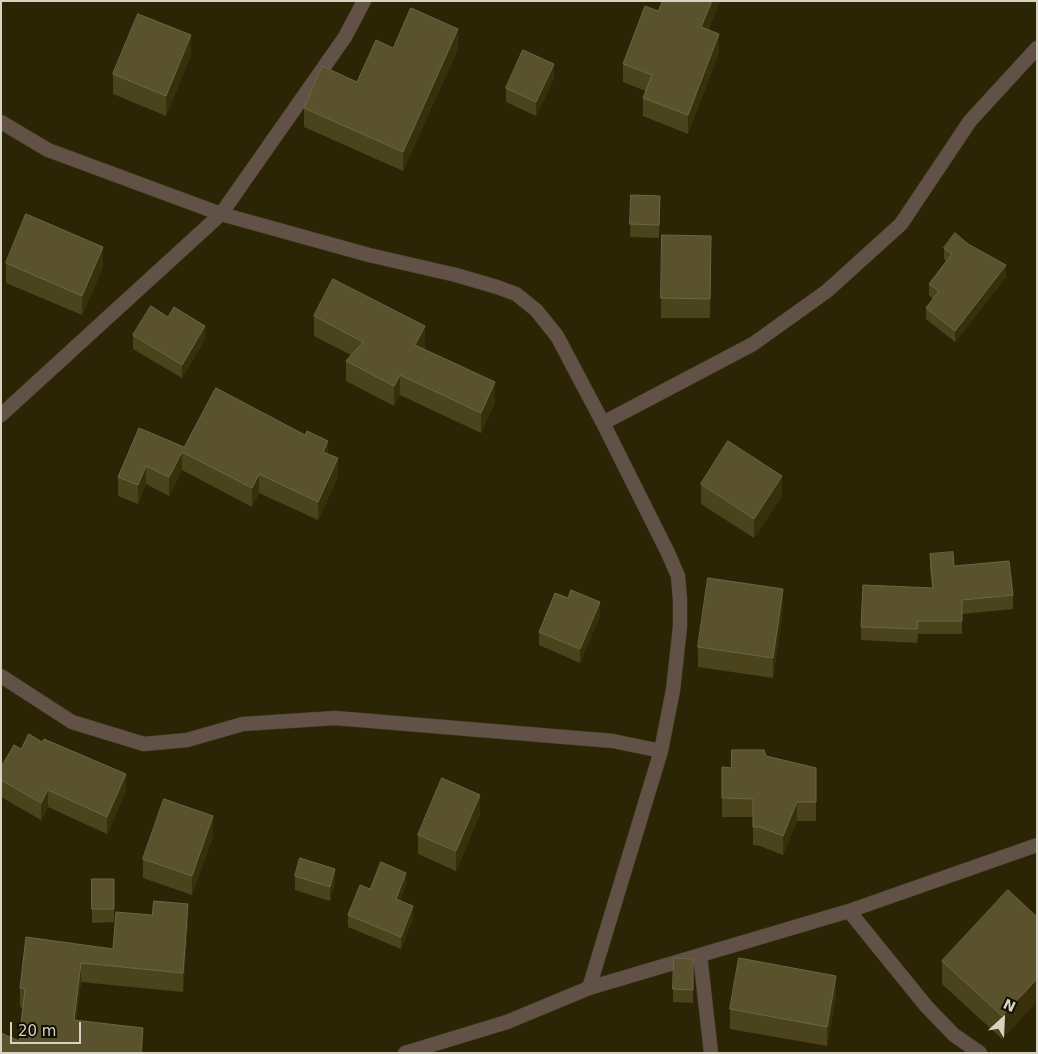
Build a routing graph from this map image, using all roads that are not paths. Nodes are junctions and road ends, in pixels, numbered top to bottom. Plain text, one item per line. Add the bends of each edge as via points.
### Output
1 (364, 1) edge
2 (1037, 48) edge
3 (1, 122) edge
4 (221, 214) junction
5 (1, 415) edge
6 (604, 423) junction
7 (1, 676) edge
8 (661, 752) junction
9 (1037, 845) edge
10 (849, 911) junction
11 (700, 955) junction
12 (589, 988) junction
13 (405, 1053) edge
14 (711, 1053) edge
15 (980, 1053) edge

1 - 4 street via 335,53
2 - 6 street via 970,122 901,224 827,291 753,344
3 - 4 street via 48,150
4 - 5 street
4 - 6 street via 369,255 456,275 516,294 536,310 557,336
6 - 8 street via 678,576 680,627 673,690
7 - 8 street via 72,722 144,744 187,740 243,724 335,718 613,741
8 - 12 street
9 - 10 street
10 - 11 street
10 - 15 street via 926,1006 954,1035
11 - 12 street
11 - 14 street
12 - 13 street via 507,1022

